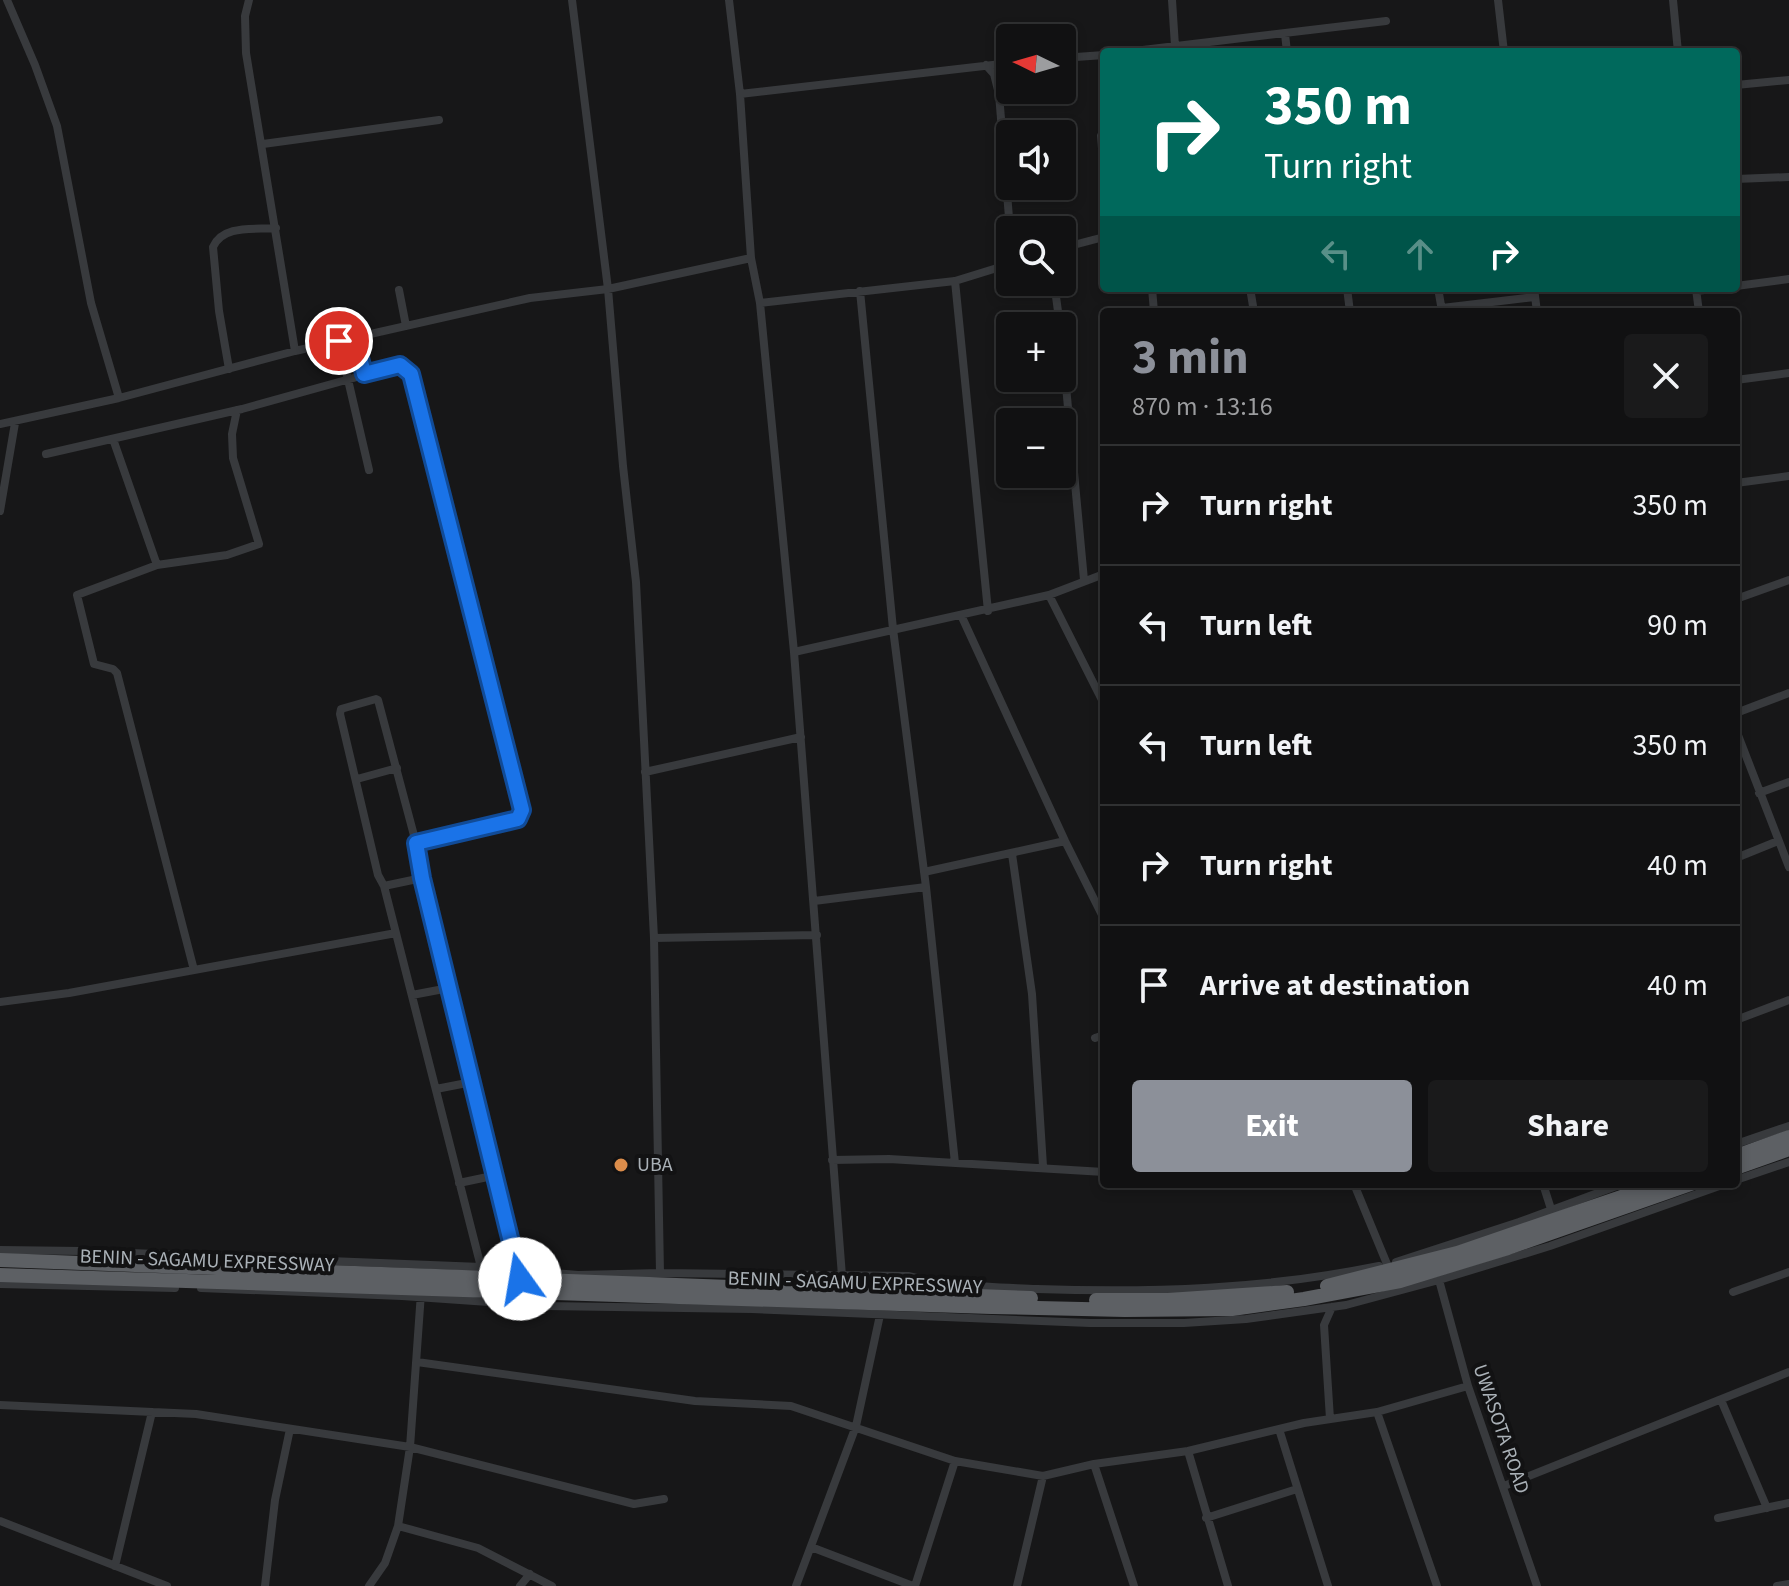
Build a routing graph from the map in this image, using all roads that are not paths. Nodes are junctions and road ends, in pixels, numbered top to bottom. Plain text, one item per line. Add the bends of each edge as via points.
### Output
1 (7, 0) edge
2 (249, 0) edge
3 (572, 0) edge
4 (729, 0) edge
5 (1172, 0) edge
6 (1498, 0) edge
7 (1673, 0) edge
8 (1386, 21) dead end
9 (1285, 34) junction
10 (1175, 46) junction
11 (1159, 48) edge
12 (1188, 48) edge
13 (1287, 48) edge
14 (1504, 48) edge
15 (1678, 48) edge
16 (1100, 55) edge
17 (1076, 57) edge
18 (996, 67) edge
19 (991, 68) junction
20 (1789, 80) edge
21 (1740, 85) edge
22 (740, 94) junction
23 (439, 120) dead end
24 (263, 144) junction
25 (1789, 177) edge
26 (1740, 179) edge
27 (1009, 216) edge
28 (276, 228) junction
29 (1100, 238) edge
30 (1076, 244) edge
31 (751, 258) junction
32 (996, 268) edge
33 (1789, 279) edge
34 (955, 281) junction
35 (1740, 285) edge
36 (608, 289) junction
37 (399, 290) dead end
38 (860, 291) junction
39 (1534, 292) edge
40 (760, 303) junction
41 (1452, 308) edge
42 (406, 326) junction
43 (355, 337) junction
44 (339, 341) junction
45 (295, 351) junction
46 (229, 369) junction
47 (1789, 373) edge
48 (364, 374) junction
49 (348, 379) junction
50 (1740, 379) edge
51 (1067, 392) edge
52 (119, 398) junction
53 (237, 410) junction
54 (15, 423) junction
55 (0, 424) edge
56 (113, 439) junction
57 (46, 454) dead end
58 (369, 470) dead end
59 (1789, 476) edge
60 (1740, 482) edge
61 (0, 511) edge
62 (157, 565) junction
63 (1100, 575) edge
64 (1084, 580) junction
65 (1789, 580) edge
66 (1049, 595) junction
67 (1740, 598) edge
68 (988, 611) junction
69 (961, 615) junction
70 (893, 629) junction
71 (794, 652) junction
72 (1789, 693) edge
73 (1100, 696) edge
74 (1740, 711) edge
75 (801, 737) junction
76 (1741, 759) edge
77 (397, 768) junction
78 (645, 772) junction
79 (357, 779) junction
80 (1789, 782) edge
81 (1759, 793) junction
82 (1065, 841) junction
83 (1778, 841) junction
84 (416, 843) junction
85 (1012, 854) junction
86 (1740, 856) edge
87 (1789, 867) edge
88 (924, 872) junction
89 (422, 878) junction
90 (384, 886) junction
91 (926, 887) junction
92 (814, 901) junction
93 (1100, 911) edge
94 (396, 933) junction
95 (817, 935) junction
96 (654, 938) junction
97 (194, 970) junction
98 (449, 988) junction
99 (412, 995) junction
100 (1789, 1000) edge
101 (0, 1002) edge
102 (1740, 1018) edge
103 (472, 1082) junction
104 (436, 1089) junction
105 (1789, 1126) edge
106 (1789, 1137) edge
107 (1740, 1143) edge
108 (1789, 1149) edge
109 (1740, 1155) edge
110 (832, 1160) junction
111 (1789, 1162) edge
112 (955, 1163) junction
113 (1043, 1166) junction
114 (1740, 1167) edge
115 (1100, 1172) edge
116 (497, 1175) junction
117 (1740, 1179) edge
118 (459, 1183) junction
119 (1356, 1188) edge
120 (1544, 1188) edge
121 (1611, 1188) edge
122 (1647, 1188) edge
123 (1680, 1188) edge
124 (1714, 1188) edge
125 (1551, 1209) junction
126 (0, 1250) edge
127 (0, 1260) edge
128 (1387, 1264) junction
129 (482, 1272) junction
130 (1789, 1272) edge
131 (660, 1273) junction
132 (519, 1274) junction
133 (0, 1275) edge
134 (842, 1276) junction
135 (1439, 1280) junction
136 (0, 1284) edge
137 (421, 1292) junction
138 (1733, 1292) dead end
139 (1332, 1307) junction
140 (991, 1313) junction
141 (880, 1315) junction
142 (417, 1362) junction
143 (1789, 1372) edge
144 (1468, 1386) junction
145 (1721, 1400) junction
146 (0, 1405) edge
147 (152, 1412) junction
148 (1377, 1412) junction
149 (1330, 1419) junction
150 (856, 1426) junction
151 (290, 1429) junction
152 (1279, 1429) junction
153 (410, 1447) junction
154 (1188, 1451) junction
155 (955, 1461) junction
156 (1094, 1464) junction
157 (1043, 1476) junction
158 (1504, 1486) junction
159 (1297, 1489) junction
160 (664, 1499) dead end
161 (1789, 1503) edge
162 (1767, 1508) junction
163 (1206, 1518) junction
164 (1718, 1518) dead end
165 (0, 1521) edge
166 (398, 1526) junction
167 (811, 1547) junction
168 (115, 1566) junction
169 (530, 1574) junction
170 (1789, 1584) edge
171 (167, 1586) edge
172 (265, 1586) edge
173 (369, 1586) edge
174 (520, 1586) edge
175 (552, 1586) edge
176 (796, 1586) edge
177 (914, 1586) edge
178 (1017, 1586) edge
179 (1134, 1586) edge
180 (1228, 1586) edge
181 (1328, 1586) edge
182 (1437, 1586) edge
183 (1537, 1586) edge
184 (1777, 1586) edge

1 - 52 street via 57,126 88,290
2 - 24 street via 246,53
3 - 36 street
4 - 22 street
5 - 10 street
6 - 14 street
7 - 15 street
8 - 9 street
9 - 12 street
9 - 13 street
10 - 11 street
10 - 12 street
16 - 17 street
18 - 19 street
19 - 22 street
19 - 27 street via 1003,129
20 - 21 street
22 - 31 street
23 - 24 street
24 - 28 street
25 - 26 street
28 - 45 street
28 - 46 street via 229,231 213,247
29 - 30 street
31 - 36 street
31 - 40 street
32 - 34 street
33 - 35 street
34 - 38 street
34 - 68 street
36 - 42 street via 530,298
36 - 78 street via 636,582
37 - 42 street
38 - 40 street
38 - 70 street
39 - 41 street
40 - 71 street
42 - 43 street
43 - 44 street
43 - 48 street
44 - 45 street
44 - 49 street
45 - 46 street
46 - 52 street
47 - 50 street
48 - 49 street
48 - 84 street via 400,365 411,374 522,810 518,819
49 - 53 street
49 - 58 street
51 - 64 street
52 - 54 street
53 - 56 street
53 - 62 street via 233,458 259,544 227,555
54 - 55 street
54 - 61 street
56 - 57 street
56 - 62 street
59 - 60 street
62 - 97 street via 77,595 94,664 117,673
63 - 64 street
64 - 66 street
65 - 67 street
66 - 68 street
66 - 73 street
68 - 69 street
69 - 70 street
69 - 82 street
70 - 71 street
70 - 88 street
71 - 75 street
72 - 74 street
75 - 78 street
75 - 92 street
76 - 81 street
77 - 79 street
77 - 79 street via 376,699 341,709
77 - 84 street
78 - 96 street
79 - 90 street
80 - 81 street
81 - 83 street
82 - 85 street
82 - 93 street
83 - 86 street
83 - 87 street
84 - 89 street
85 - 88 street
85 - 113 street via 1032,994
88 - 91 street
89 - 90 street
89 - 98 street
90 - 94 street
91 - 92 street
91 - 112 street
92 - 95 street
94 - 97 street
94 - 99 street
95 - 96 street
95 - 110 street
96 - 131 street
97 - 101 street
98 - 99 street
98 - 103 street
99 - 104 street
100 - 102 street
103 - 104 street
103 - 116 street
104 - 118 street
105 - 107 street
106 - 109 highway
108 - 114 highway
110 - 112 street
110 - 134 street
111 - 117 street
112 - 113 street
113 - 115 street
116 - 118 street
116 - 132 street
118 - 129 street
119 - 128 street
120 - 125 street
121 - 125 street
122 - 132 highway via 1457,1253 1274,1294 1111,1300
123 - 140 highway, BENIN - SAGAMU EXPRESSWAY via 1412,1277 1316,1297 1232,1309
124 - 135 street
125 - 128 street
126 - 129 street
127 - 129 highway
128 - 134 street via 1245,1286 1108,1291
129 - 132 highway
130 - 138 street
131 - 132 street
131 - 134 street
133 - 137 highway, BENIN - SAGAMU EXPRESSWAY
135 - 139 street
135 - 144 street, UWASOTA ROAD
136 - 137 street
137 - 140 highway, BENIN - SAGAMU EXPRESSWAY
137 - 141 street via 558,1307
137 - 142 street
139 - 140 street via 1184,1323
139 - 149 street via 1324,1325
140 - 141 street
141 - 150 street
142 - 150 street via 695,1401 791,1406
142 - 153 street
143 - 145 street
144 - 148 street
144 - 158 street, UWASOTA ROAD
145 - 158 street
145 - 162 street
146 - 147 street
147 - 151 street
147 - 168 street
148 - 149 street
148 - 182 street
149 - 152 street
150 - 155 street
150 - 167 street
151 - 153 street
151 - 172 street
152 - 154 street
152 - 159 street
153 - 160 street via 634,1504
153 - 166 street
154 - 156 street
154 - 163 street
155 - 157 street
155 - 177 street
156 - 157 street
156 - 179 street
157 - 178 street
158 - 183 street, UWASOTA ROAD
159 - 163 street
159 - 181 street
161 - 162 street
162 - 164 street
163 - 180 street
165 - 168 street
166 - 169 street via 478,1548
166 - 173 street via 385,1563
167 - 176 street
167 - 177 street
168 - 171 street
169 - 174 street
169 - 175 street
170 - 184 street

